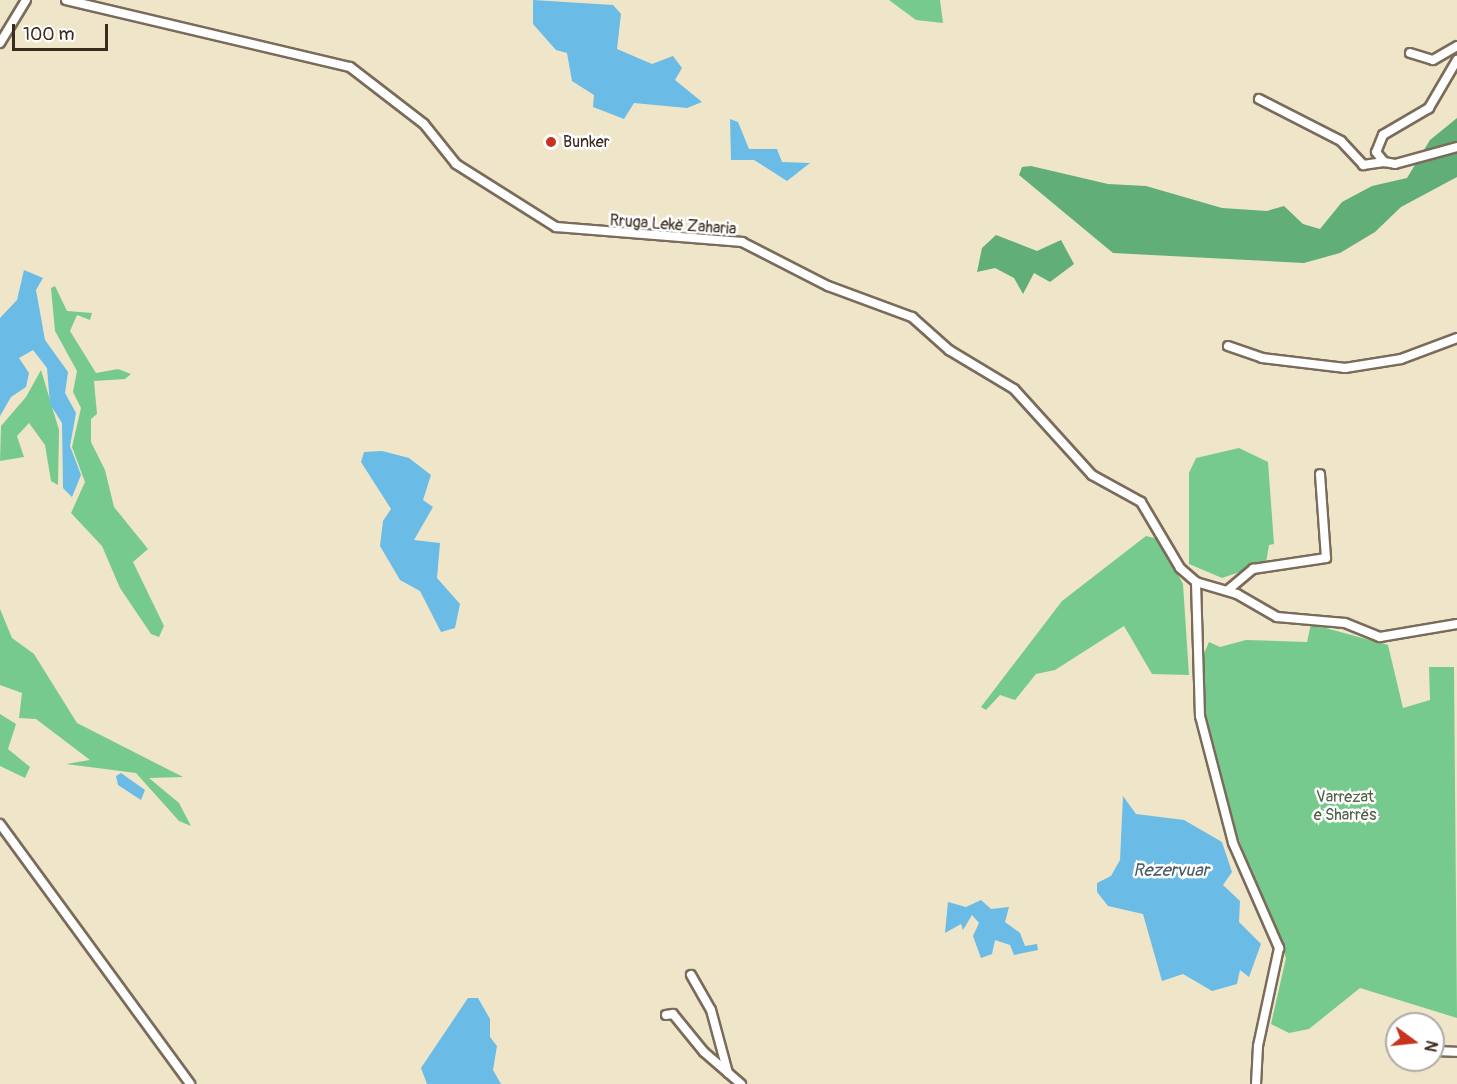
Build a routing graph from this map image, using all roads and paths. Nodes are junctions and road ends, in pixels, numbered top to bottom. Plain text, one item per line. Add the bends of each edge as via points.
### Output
1 (26, 0) edge
2 (66, 0) edge
3 (0, 43) edge
4 (1457, 46) edge
5 (1410, 52) dead end
6 (1457, 60) edge
7 (1258, 99) dead end
8 (1457, 147) edge
9 (1384, 162) junction
10 (1457, 338) edge
11 (1228, 346) dead end
12 (1320, 474) dead end
13 (1196, 582) junction
14 (1228, 590) junction
15 (1457, 624) edge
16 (0, 824) edge
17 (691, 975) dead end
18 (666, 1015) dead end
19 (728, 1073) junction
20 (190, 1084) edge
21 (741, 1084) edge
22 (1256, 1084) edge

1 - 3 street
2 - 13 street, Rruga Lekë Zaharia via 350,67 417,117 456,164 556,227 742,242 828,286 912,316 950,350 1014,389 1092,475 1141,502 1180,568
4 - 5 street via 1433,60
6 - 9 street via 1429,108 1383,135 1376,152
7 - 9 street via 1341,141 1363,165
8 - 9 street via 1404,163
10 - 11 street via 1401,359 1345,368 1262,358
12 - 14 street via 1326,558 1253,569
13 - 14 street
13 - 22 street via 1200,716 1224,816 1280,948 1258,1046
14 - 15 street via 1277,617 1346,623 1380,637
16 - 20 street
17 - 19 street via 711,1010
18 - 19 street via 673,1014
19 - 21 street

